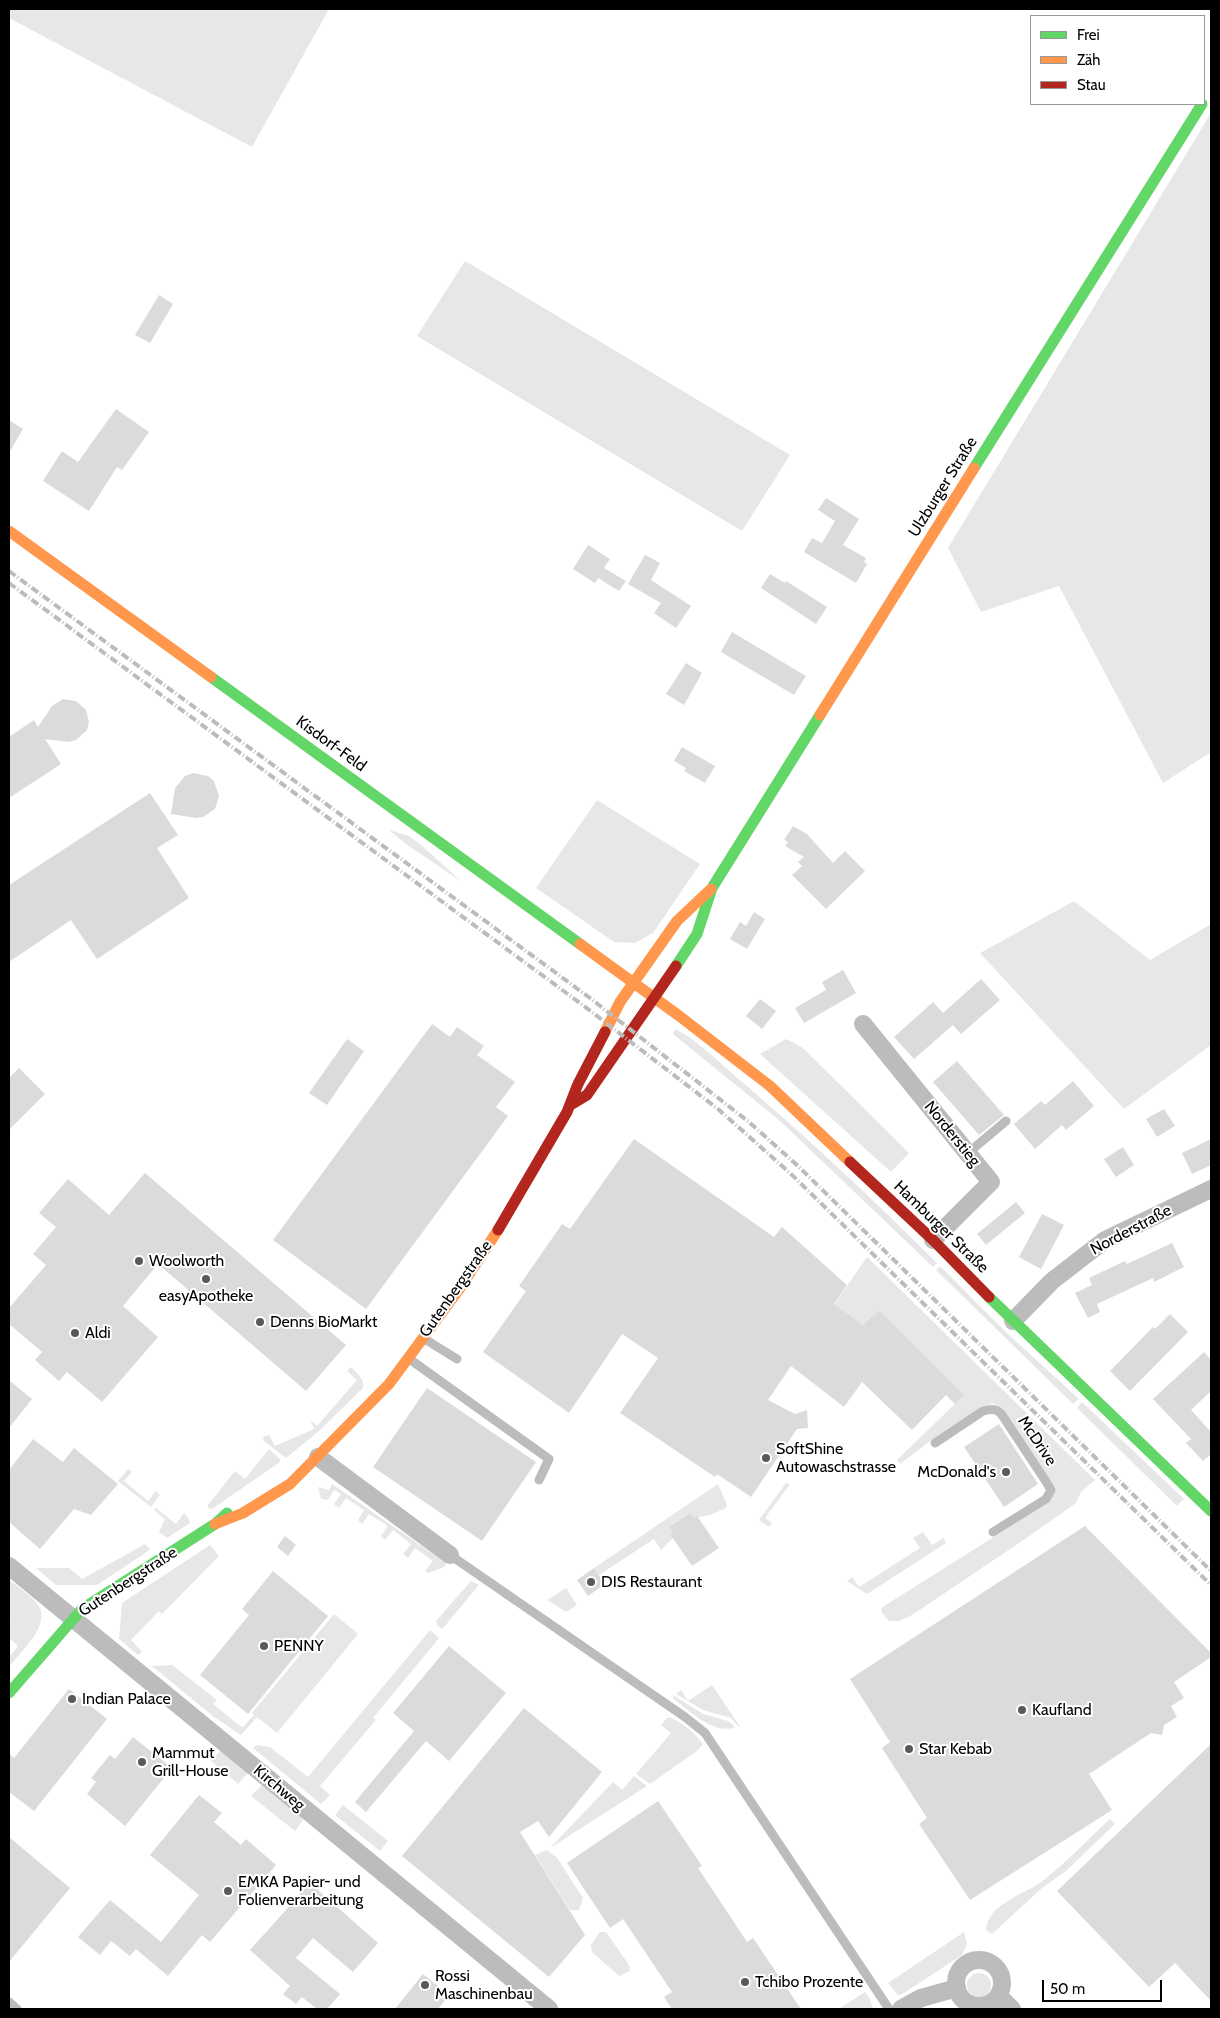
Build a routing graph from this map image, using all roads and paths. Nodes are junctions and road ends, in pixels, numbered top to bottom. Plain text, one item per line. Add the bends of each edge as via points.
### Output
1 (1202, 105) edge
2 (9, 531) edge
3 (712, 888) junction
4 (633, 983) junction
5 (655, 999) junction
6 (863, 1024) dead end
7 (572, 1104) junction
8 (1006, 1121) dead end
9 (968, 1153) junction
10 (1211, 1189) edge
11 (933, 1240) junction
12 (1013, 1321) junction
13 (423, 1338) junction
14 (408, 1358) junction
15 (457, 1359) dead end
16 (935, 1443) dead end
17 (318, 1457) junction
18 (282, 1473) dead end
19 (539, 1480) dead end
20 (236, 1504) dead end
21 (1211, 1512) edge
22 (215, 1524) junction
23 (993, 1532) dead end
24 (450, 1555) joint
25 (9, 1566) edge
26 (73, 1618) junction
27 (9, 1693) edge
28 (957, 1988) junction
29 (999, 1996) junction
30 (9, 2002) edge
31 (17, 2009) edge
32 (549, 2009) edge
33 (890, 2009) edge
34 (901, 2009) edge
35 (1012, 2009) edge

1 - 3 main road, Ulzburger Straße
2 - 4 main road, Kisdorf-Feld
3 - 4 main road, Ulzburger Straße via 677,921
3 - 5 main road, Ulzburger Straße via 698,934
4 - 5 main road, Hamburger Straße
4 - 7 main road, Gutenbergstraße via 578,1084
5 - 7 main road, Gutenbergstraße via 587,1095
5 - 11 main road, Hamburger Straße via 770,1086
6 - 9 street, Norderstieg
7 - 13 main road, Gutenbergstraße via 505,1219
8 - 9 lane
9 - 11 street, Norderstieg via 991,1182
10 - 12 street, Norderstraße via 1105,1240 1052,1281
11 - 12 main road, Hamburger Straße
12 - 21 main road, Hamburger Straße
13 - 14 main road, Gutenbergstraße
13 - 15 lane
14 - 17 main road, Gutenbergstraße via 389,1384
14 - 19 lane via 549,1460
16 - 23 lane, McDrive via 983,1411 997,1411 1045,1480 1051,1490 1046,1498
17 - 18 main road, Gutenbergstraße
17 - 22 main road, Gutenbergstraße via 290,1484 243,1513
17 - 24 street
20 - 22 main road, Gutenbergstraße
22 - 26 main road, Gutenbergstraße via 85,1607
24 - 33 lane via 705,1733
25 - 26 street, Kirchweg
26 - 27 main road, Gutenbergstraße
26 - 32 street, Kirchweg
28 - 29 street via 965,2002 979,2007 994,2002
28 - 29 street via 961,1969 973,1961 984,1961 995,1966 1000,1973
28 - 34 street via 921,1998
29 - 35 street
30 - 31 lane

